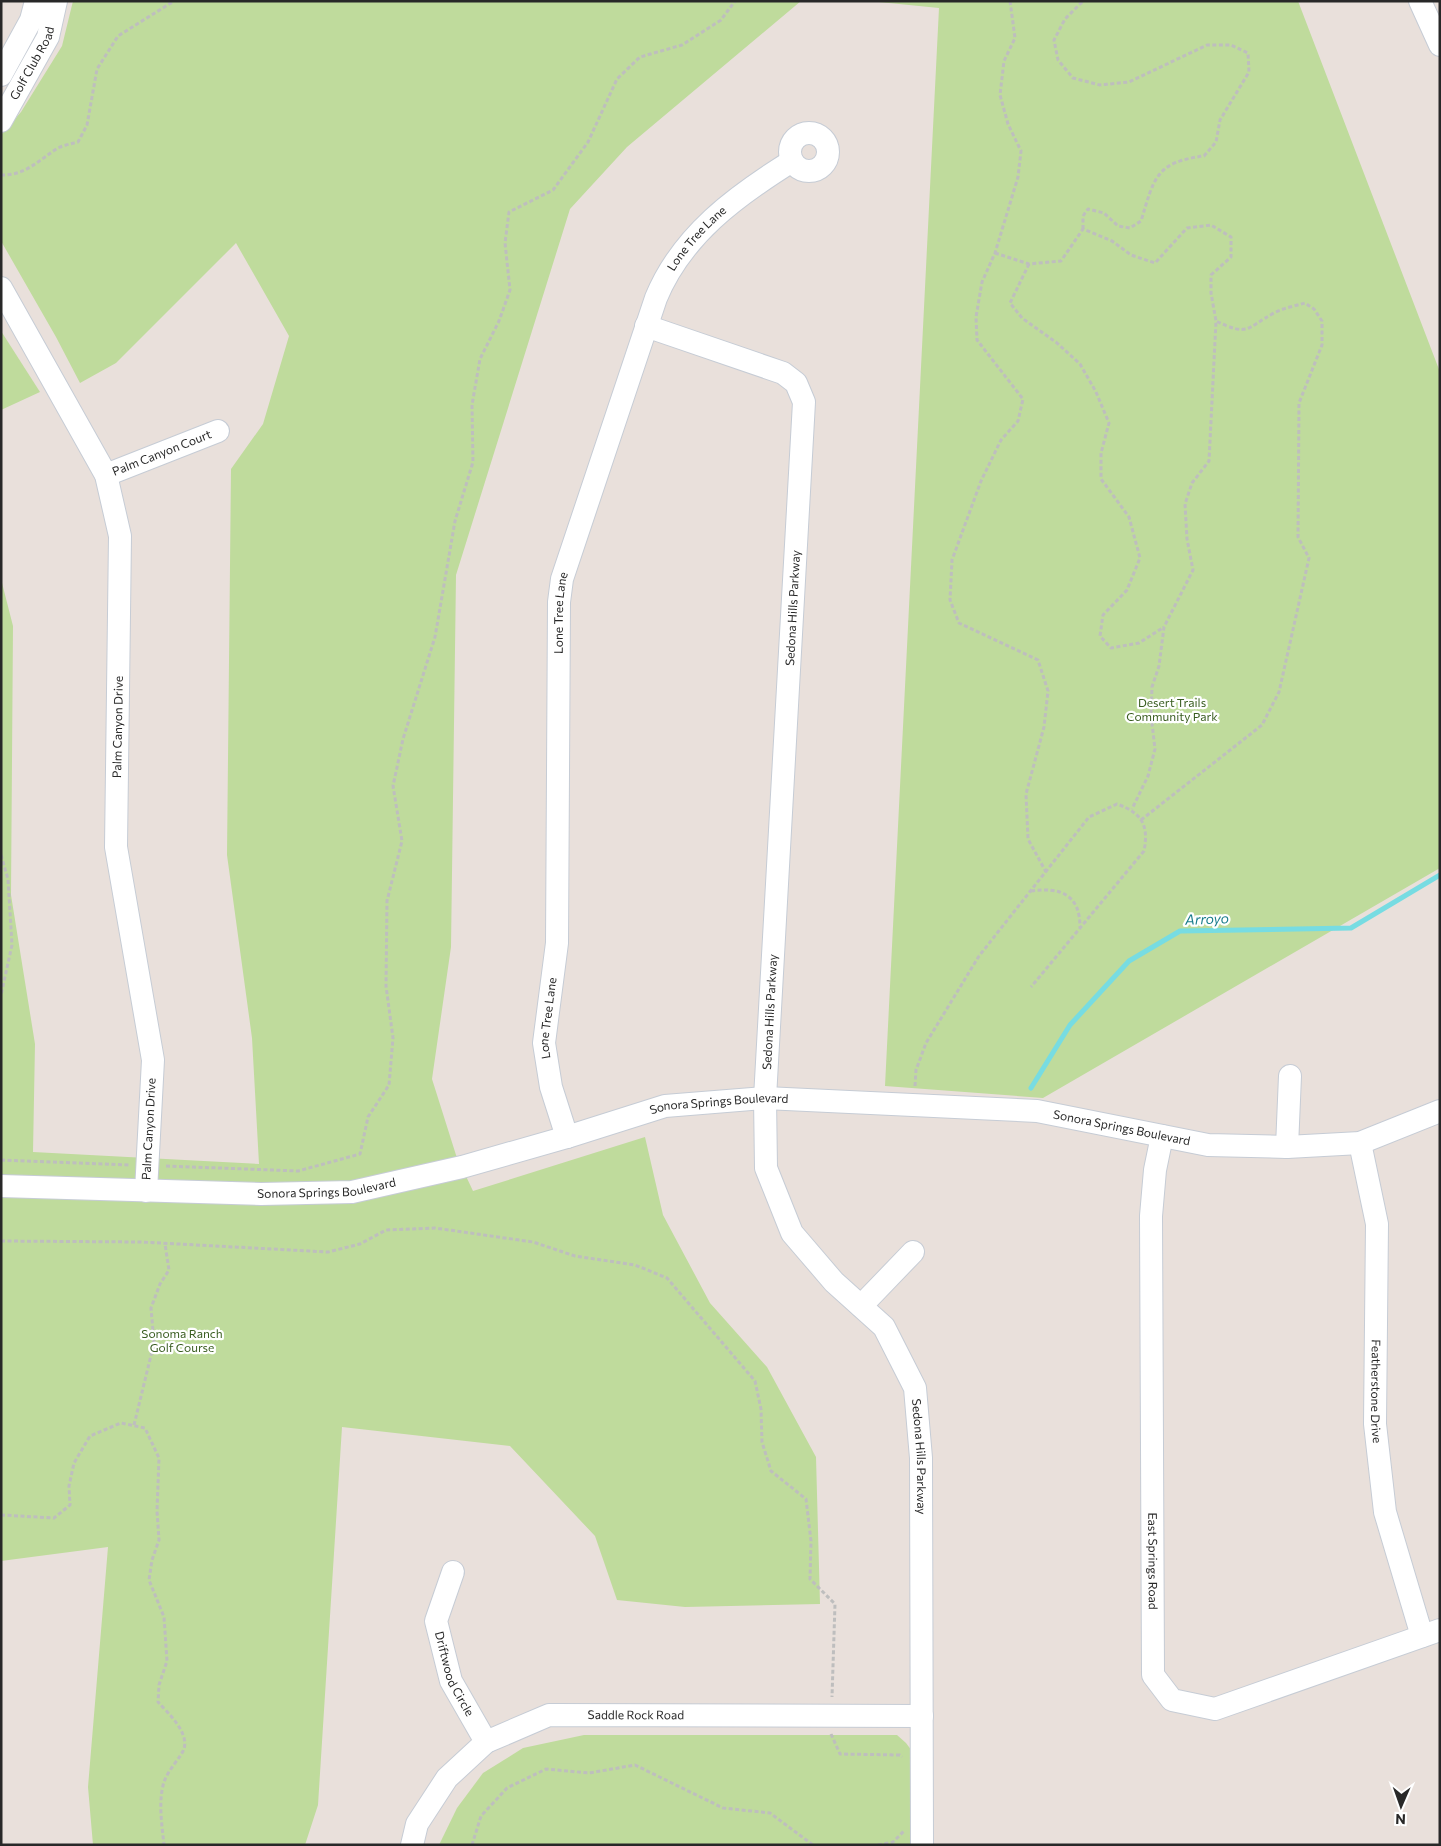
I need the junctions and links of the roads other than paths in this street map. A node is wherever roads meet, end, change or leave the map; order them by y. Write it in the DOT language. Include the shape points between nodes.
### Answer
graph roads {
  1 [pos="18,1"];
  2 [pos="56,1"];
  3 [pos="1420,1"];
  4 [pos="34,11"];
  5 [pos="1440,45"];
  6 [pos="1,75"];
  7 [pos="7,99"];
  8 [pos="1,121"];
  9 [pos="792,160"];
  10 [pos="1,288"];
  11 [pos="646,326"];
  12 [pos="218,431"];
  13 [pos="106,475"];
  14 [pos="1290,1076"];
  15 [pos="765,1098"];
  16 [pos="1440,1111"];
  17 [pos="1162,1136"];
  18 [pos="567,1138"];
  19 [pos="1360,1143"];
  20 [pos="1287,1147"];
  21 [pos="1,1186"];
  22 [pos="146,1191"];
  23 [pos="913,1252"];
  24 [pos="861,1306"];
  25 [pos="453,1572"];
  26 [pos="1431,1633"];
  27 [pos="922,1716"];
  28 [pos="486,1742"];
  29 [pos="412,1845"];
  30 [pos="922,1845"];
  1 -- 4 [label="street"];
  2 -- 7 [label="street, Golf Club Road" via="48,37"];
  3 -- 5 [label="street"];
  4 -- 6 [label="street, Golf Club Road"];
  7 -- 8 [label="street, Golf Club Road"];
  9 -- 11 [label="street, Lone Tree Lane" via="692,239 666,274"];
  10 -- 13 [label="street, Palm Canyon Drive"];
  11 -- 15 [label="street, Sedona Hills Parkway" via="783,373 796,383 804,402"];
  11 -- 18 [label="street, Lone Tree Lane" via="567,557 560,591 557,949 544,1044 550,1087"];
  12 -- 13 [label="street, Palm Canyon Court"];
  13 -- 22 [label="street, Palm Canyon Drive" via="120,536 116,846 153,1060"];
  14 -- 20 [label="street"];
  15 -- 17 [label="street, Sonora Springs Boulevard" via="1036,1111"];
  15 -- 18 [label="street, Sonora Springs Boulevard" via="665,1106"];
  15 -- 24 [label="street, Sedona Hills Parkway" via="766,1168 792,1233 834,1282"];
  16 -- 19 [label="street, Sonora Springs Boulevard"];
  17 -- 20 [label="street, Sonora Springs Boulevard" via="1208,1145"];
  17 -- 26 [label="street, East Springs Road" via="1151,1216 1153,1675 1172,1700 1215,1709"];
  18 -- 22 [label="street, Sonora Springs Boulevard" via="462,1167 352,1192"];
  19 -- 20 [label="street, Sonora Springs Boulevard"];
  19 -- 26 [label="street, Featherstone Drive" via="1377,1224 1374,1424 1385,1512"];
  21 -- 22 [label="street, Sonora Springs Boulevard"];
  23 -- 24 [label="street"];
  24 -- 27 [label="street, Sedona Hills Parkway" via="884,1327 915,1388 921,1458"];
  25 -- 28 [label="street, Driftwood Circle" via="436,1621 451,1681"];
  27 -- 28 [label="street, Saddle Rock Road" via="549,1716"];
  27 -- 30 [label="street, Sedona Hills Parkway"];
  28 -- 29 [label="street, Saddle Rock Road" via="447,1778 417,1824"];
}
